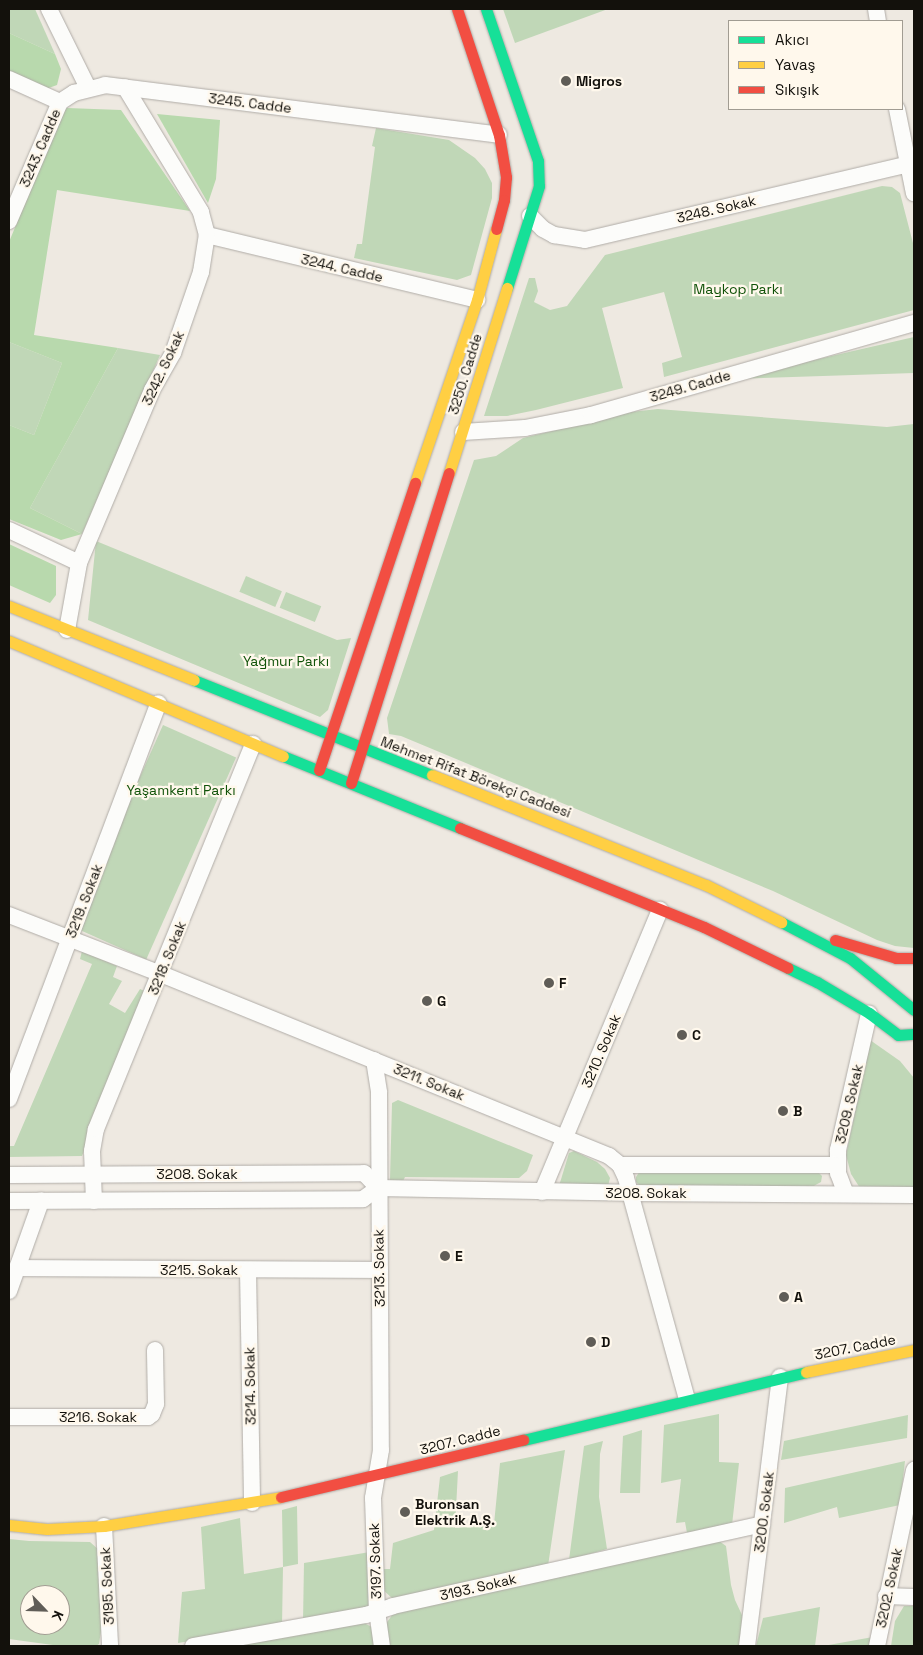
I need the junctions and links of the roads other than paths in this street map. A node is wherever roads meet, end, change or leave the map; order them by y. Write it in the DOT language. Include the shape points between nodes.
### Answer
graph roads {
  1 [pos="49,9"];
  2 [pos="457,9"];
  3 [pos="486,9"];
  4 [pos="9,79"];
  5 [pos="124,87"];
  6 [pos="88,88"];
  7 [pos="60,102"];
  8 [pos="897,110"];
  9 [pos="499,136"];
  10 [pos="908,164"];
  11 [pos="914,193"];
  12 [pos="516,211"];
  13 [pos="9,221"];
  14 [pos="207,235"];
  15 [pos="489,303"];
  16 [pos="914,323"];
  17 [pos="463,432"];
  18 [pos="9,530"];
  19 [pos="79,563"];
  20 [pos="9,606"];
  21 [pos="67,630"];
  22 [pos="9,640"];
  23 [pos="159,703"];
  24 [pos="330,736"];
  25 [pos="253,744"];
  26 [pos="363,749"];
  27 [pos="318,770"];
  28 [pos="351,783"];
  29 [pos="660,910"];
  30 [pos="9,915"];
  31 [pos="772,917"];
  32 [pos="70,938"];
  33 [pos="914,958"];
  34 [pos="161,974"];
  35 [pos="914,1010"];
  36 [pos="869,1014"];
  37 [pos="912,1039"];
  38 [pos="374,1060"];
  39 [pos="9,1099"];
  40 [pos="565,1136"];
  41 [pos="620,1165"];
  42 [pos="837,1165"];
  43 [pos="92,1174"];
  44 [pos="9,1175"];
  45 [pos="378,1188"];
  46 [pos="542,1192"];
  47 [pos="630,1193"];
  48 [pos="846,1194"];
  49 [pos="914,1195"];
  50 [pos="9,1201"];
  51 [pos="42,1201"];
  52 [pos="94,1201"];
  53 [pos="17,1268"];
  54 [pos="248,1270"];
  55 [pos="380,1270"];
  56 [pos="9,1291"];
  57 [pos="155,1350"];
  58 [pos="914,1350"];
  59 [pos="780,1378"];
  60 [pos="687,1399"];
  61 [pos="9,1417"];
  62 [pos="914,1470"];
  63 [pos="376,1476"];
  64 [pos="911,1490"];
  65 [pos="252,1503"];
  66 [pos="914,1516"];
  67 [pos="9,1524"];
  68 [pos="762,1524"];
  69 [pos="104,1526"];
  70 [pos="886,1596"];
  71 [pos="914,1598"];
  72 [pos="377,1611"];
  73 [pos="110,1646"];
  74 [pos="192,1646"];
  75 [pos="382,1646"];
  76 [pos="747,1646"];
  77 [pos="877,1646"];
  1 -- 6 [label="street"];
  2 -- 9 [label="street, 3250. Cadde"];
  3 -- 12 [label="street, 3250. Cadde" via="538,161 539,186"];
  4 -- 7 [label="street"];
  5 -- 6 [label="street, 3245. Cadde" via="105,85"];
  5 -- 9 [label="street, 3245. Cadde"];
  5 -- 14 [label="street, 3242. Sokak" via="201,212"];
  6 -- 7 [label="street, 3245. Cadde"];
  7 -- 13 [label="street, 3243. Cadde"];
  8 -- 10 [label="street"];
  9 -- 12 [label="street, 3250. Cadde"];
  10 -- 11 [label="street"];
  10 -- 12 [label="street, 3248. Sokak" via="585,240 554,235"];
  12 -- 15 [label="street, 3250. Cadde"];
  12 -- 15 [label="street, 3250. Cadde"];
  14 -- 15 [label="street, 3244. Cadde"];
  14 -- 19 [label="street, 3242. Sokak" via="201,272 173,353 152,390"];
  15 -- 17 [label="street, 3250. Cadde"];
  15 -- 24 [label="street, 3250. Cadde"];
  16 -- 17 [label="street, 3249. Cadde" via="591,414 525,428"];
  17 -- 26 [label="street, 3250. Cadde"];
  18 -- 19 [label="street"];
  19 -- 21 [label="street, 3242. Sokak"];
  20 -- 21 [label="street, Mehmet Rifat Börekçi Caddesi"];
  21 -- 24 [label="street, Mehmet Rifat Börekçi Caddesi"];
  22 -- 23 [label="street"];
  23 -- 25 [label="street"];
  23 -- 32 [label="street, 3219. Sokak"];
  24 -- 26 [label="street, Mehmet Rifat Börekçi Caddesi"];
  24 -- 27 [label="street, 3250. Cadde"];
  25 -- 27 [label="street"];
  25 -- 34 [label="street, 3218. Sokak"];
  26 -- 28 [label="street, 3250. Cadde"];
  26 -- 31 [label="street, Mehmet Rifat Börekçi Caddesi" via="647,860"];
  27 -- 28 [label="street"];
  28 -- 29 [label="street"];
  29 -- 36 [label="street" via="773,959"];
  29 -- 40 [label="street, 3210. Sokak"];
  30 -- 32 [label="street, 3211. Sokak"];
  31 -- 33 [label="street" via="852,946 896,958"];
  31 -- 35 [label="street, Mehmet Rifat Börekçi Caddesi" via="850,958"];
  32 -- 34 [label="street, 3211. Sokak"];
  32 -- 39 [label="street, 3219. Sokak"];
  34 -- 38 [label="street, 3211. Sokak"];
  34 -- 43 [label="street, 3218. Sokak" via="96,1129"];
  36 -- 37 [label="street" via="898,1035"];
  36 -- 42 [label="street, 3209. Sokak"];
  38 -- 40 [label="street, 3211. Sokak"];
  38 -- 45 [label="street, 3213. Sokak" via="379,1092"];
  40 -- 41 [label="street, 3211. Sokak" via="604,1153"];
  40 -- 46 [label="street, 3210. Sokak"];
  41 -- 42 [label="street, 3208. Sokak"];
  41 -- 47 [label="street"];
  42 -- 48 [label="street, 3209. Sokak"];
  43 -- 44 [label="street, 3208. Sokak"];
  43 -- 45 [label="street, 3208. Sokak" via="364,1173"];
  43 -- 52 [label="street, 3218. Sokak"];
  45 -- 46 [label="street, 3208. Sokak"];
  45 -- 52 [label="street, 3208. Sokak" via="363,1199"];
  45 -- 55 [label="street, 3213. Sokak"];
  46 -- 47 [label="street, 3208. Sokak"];
  47 -- 48 [label="street, 3208. Sokak"];
  47 -- 60 [label="street"];
  48 -- 49 [label="street, 3208. Sokak"];
  50 -- 51 [label="street, 3208. Sokak"];
  51 -- 52 [label="street, 3208. Sokak"];
  51 -- 53 [label="street"];
  53 -- 54 [label="street, 3215. Sokak"];
  53 -- 56 [label="street"];
  54 -- 55 [label="street, 3215. Sokak"];
  54 -- 65 [label="street, 3214. Sokak"];
  55 -- 63 [label="street, 3213. Sokak" via="381,1450"];
  57 -- 61 [label="street, 3216. Sokak" via="156,1404 148,1417"];
  58 -- 59 [label="street, 3207. Cadde"];
  59 -- 60 [label="street, 3207. Cadde"];
  59 -- 68 [label="street, 3200. Sokak"];
  60 -- 63 [label="street, 3207. Cadde"];
  62 -- 64 [label="street, 3202. Sokak"];
  63 -- 65 [label="street, 3207. Cadde"];
  63 -- 72 [label="street, 3197. Sokak" via="373,1498"];
  64 -- 66 [label="street"];
  64 -- 70 [label="street, 3202. Sokak"];
  65 -- 69 [label="street, 3207. Cadde"];
  67 -- 69 [label="street, 3207. Cadde" via="47,1529"];
  68 -- 72 [label="street, 3193. Sokak"];
  68 -- 76 [label="street, 3200. Sokak"];
  69 -- 73 [label="street, 3195. Sokak"];
  70 -- 71 [label="street"];
  70 -- 77 [label="street, 3202. Sokak"];
  72 -- 74 [label="street, 3193. Sokak"];
  72 -- 75 [label="street, 3197. Sokak"];
}
